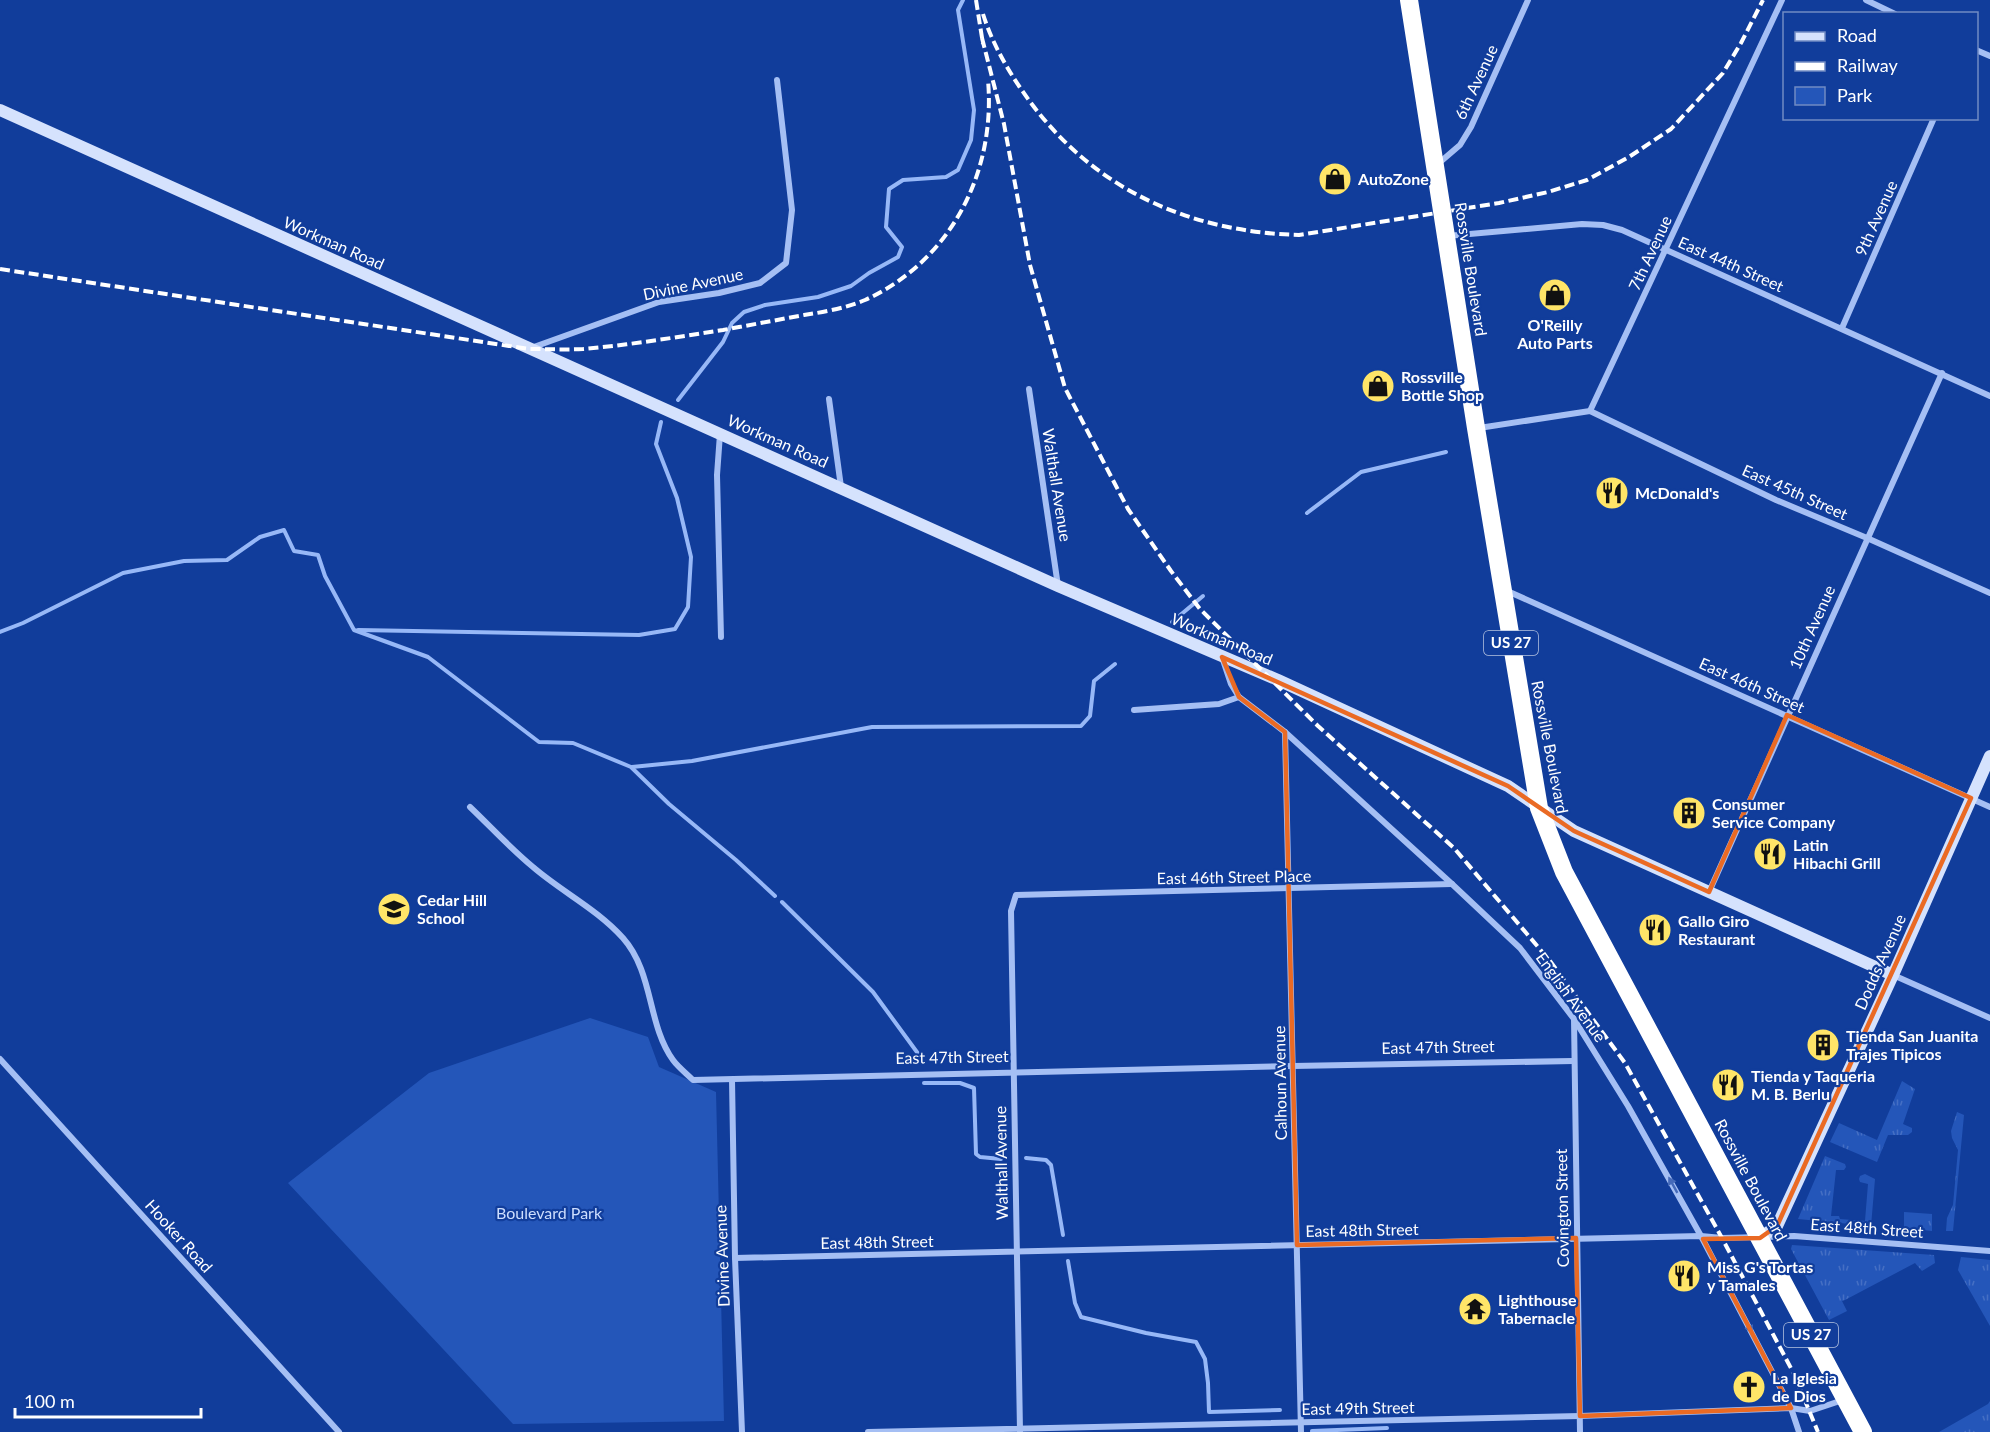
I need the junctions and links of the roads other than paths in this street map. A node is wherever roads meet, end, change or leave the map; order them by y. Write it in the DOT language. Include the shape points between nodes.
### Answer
graph roads {
  1 [pos="1409,0"];
  2 [pos="1528,0"];
  3 [pos="1782,0"];
  4 [pos="1866,0"];
  5 [pos="1892,12"];
  6 [pos="777,80"];
  7 [pos="0,110"];
  8 [pos="1933,120"];
  9 [pos="1435,166"];
  10 [pos="1446,236"];
  11 [pos="1667,250"];
  12 [pos="1842,328"];
  13 [pos="529,349"];
  14 [pos="1942,373"];
  15 [pos="1029,389"];
  16 [pos="1990,396"];
  17 [pos="829,399"];
  18 [pos="1590,411"];
  19 [pos="1476,428"];
  20 [pos="720,434"];
  21 [pos="841,487"];
  22 [pos="1867,538"];
  23 [pos="1058,586"];
  24 [pos="1502,588"];
  25 [pos="1990,593"];
  26 [pos="721,638"];
  27 [pos="1222,657"];
  28 [pos="1239,697"];
  29 [pos="1134,710"];
  30 [pos="1787,715"];
  31 [pos="1285,732"];
  32 [pos="1990,756"];
  33 [pos="1971,798"];
  34 [pos="470,807"];
  35 [pos="1990,807"];
  36 [pos="1539,808"];
  37 [pos="1452,884"];
  38 [pos="1288,889"];
  39 [pos="1709,892"];
  40 [pos="1016,895"];
  41 [pos="1893,975"];
  42 [pos="1990,1018"];
  43 [pos="1574,1019"];
  44 [pos="0,1059"];
  45 [pos="1573,1061"];
  46 [pos="1293,1066"];
  47 [pos="1013,1072"];
  48 [pos="732,1080"];
  49 [pos="1701,1236"];
  50 [pos="1576,1238"];
  51 [pos="1760,1238"];
  52 [pos="1297,1245"];
  53 [pos="1990,1251"];
  54 [pos="1017,1252"];
  55 [pos="735,1258"];
  56 [pos="1845,1399"];
  57 [pos="1791,1408"];
  58 [pos="1580,1416"];
  59 [pos="1300,1423"];
  60 [pos="1020,1430"];
  61 [pos="339,1432"];
  62 [pos="742,1432"];
  63 [pos="868,1432"];
  64 [pos="1301,1432"];
  65 [pos="1580,1432"];
  66 [pos="1799,1432"];
  67 [pos="1863,1432"];
  1 -- 9 [label="highway, Rossville Boulevard / US 27"];
  2 -- 9 [label="street, 6th Avenue" via="1471,127 1460,145"];
  3 -- 11 [label="street, 7th Avenue"];
  4 -- 5 [label="street"];
  6 -- 13 [label="street, Divine Avenue" via="792,210 786,263 760,283 659,302"];
  7 -- 13 [label="street, Workman Road"];
  8 -- 12 [label="street, 9th Avenue"];
  9 -- 10 [label="highway, Rossville Boulevard / US 27"];
  10 -- 11 [label="street, East 44th Street" via="1555,225 1603,225"];
  10 -- 19 [label="highway, Rossville Boulevard / US 27"];
  11 -- 12 [label="street, East 44th Street"];
  11 -- 18 [label="street, 7th Avenue"];
  12 -- 14 [label="street, East 44th Street"];
  13 -- 20 [label="street, Workman Road"];
  14 -- 16 [label="street, East 44th Street"];
  14 -- 22 [label="street, 10th Avenue"];
  15 -- 23 [label="street, Walthall Avenue"];
  17 -- 21 [label="street"];
  18 -- 19 [label="street"];
  18 -- 22 [label="street, East 45th Street" via="1776,500"];
  19 -- 24 [label="highway, Rossville Boulevard / US 27"];
  20 -- 21 [label="street, Workman Road"];
  20 -- 26 [label="street" via="717,475"];
  21 -- 23 [label="street, Workman Road"];
  22 -- 25 [label="street, East 45th Street"];
  22 -- 30 [label="street, 10th Avenue"];
  23 -- 27 [label="street, Workman Road"];
  24 -- 30 [label="street, East 46th Street"];
  24 -- 36 [label="highway, Rossville Boulevard / US 27"];
  27 -- 28 [label="street, English Avenue"];
  27 -- 36 [label="street, Workman Road" via="1508,786"];
  28 -- 29 [label="street" via="1219,705"];
  28 -- 31 [label="street, English Avenue"];
  30 -- 33 [label="street, East 46th Street"];
  30 -- 39 [label="street, 10th Avenue"];
  31 -- 37 [label="street, English Avenue"];
  31 -- 38 [label="street, Calhoun Avenue"];
  32 -- 33 [label="street, Dodds Avenue"];
  33 -- 35 [label="street, East 46th Street"];
  33 -- 41 [label="street, Dodds Avenue"];
  34 -- 48 [label="street, East 47th Street" via="533,868 595,912 623,939 637,958 673,1061 693,1080"];
  36 -- 39 [label="street" via="1574,831"];
  36 -- 51 [label="highway, Rossville Boulevard / US 27" via="1564,872"];
  37 -- 38 [label="street, East 46th Street Place"];
  37 -- 43 [label="street, English Avenue" via="1520,948"];
  38 -- 40 [label="street, East 46th Street Place"];
  38 -- 46 [label="street, Calhoun Avenue"];
  39 -- 41 [label="street"];
  40 -- 47 [label="street, Walthall Avenue" via="1011,911"];
  41 -- 42 [label="street"];
  41 -- 51 [label="street, Dodds Avenue" via="1777,1226"];
  43 -- 45 [label="street, Covington Street"];
  49 -- 43 [label="street, English Avenue, one-way"];
  44 -- 61 [label="street, Hooker Road"];
  45 -- 46 [label="street, East 47th Street"];
  45 -- 50 [label="street, Covington Street"];
  46 -- 47 [label="street, East 47th Street"];
  46 -- 52 [label="street, Calhoun Avenue"];
  47 -- 48 [label="street, East 47th Street"];
  47 -- 54 [label="street, Walthall Avenue"];
  48 -- 55 [label="street, Divine Avenue"];
  49 -- 50 [label="street, East 48th Street"];
  49 -- 51 [label="street, East 48th Street"];
  49 -- 57 [label="street, English Avenue, one-way"];
  50 -- 52 [label="street, East 48th Street"];
  50 -- 58 [label="street, Covington Street"];
  51 -- 53 [label="street, East 48th Street" via="1794,1236"];
  51 -- 56 [label="highway, Rossville Boulevard / US 27"];
  52 -- 54 [label="street, East 48th Street"];
  52 -- 59 [label="street, Calhoun Avenue"];
  54 -- 55 [label="street, East 48th Street"];
  54 -- 60 [label="street, Walthall Avenue"];
  55 -- 62 [label="street, Divine Avenue"];
  56 -- 57 [label="street, East 49th Street" via="1810,1411"];
  56 -- 67 [label="highway, Rossville Boulevard / US 27"];
  57 -- 58 [label="street, East 49th Street"];
  57 -- 66 [label="street, English Avenue"];
  58 -- 59 [label="street, East 49th Street"];
  58 -- 65 [label="street, Covington Street"];
  59 -- 60 [label="street, East 49th Street"];
  59 -- 64 [label="street, Calhoun Avenue"];
  60 -- 63 [label="street, East 49th Street"];
}
